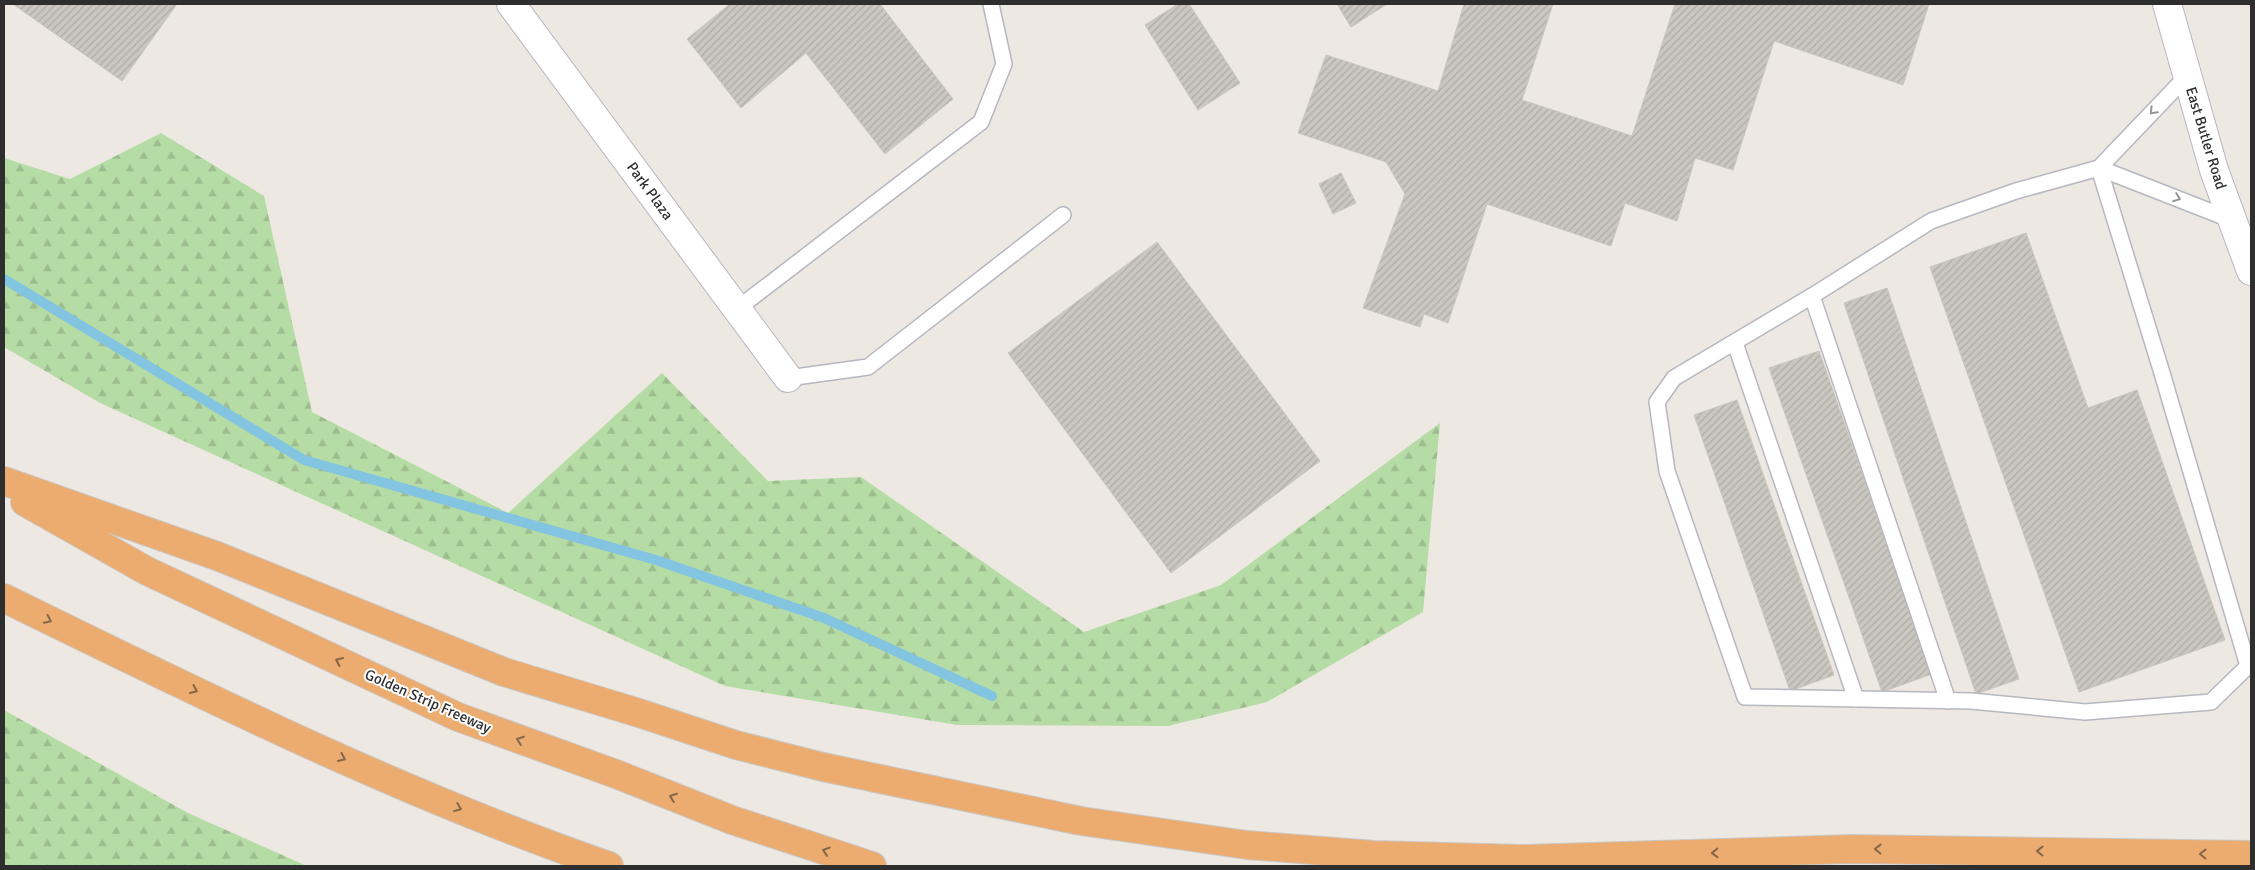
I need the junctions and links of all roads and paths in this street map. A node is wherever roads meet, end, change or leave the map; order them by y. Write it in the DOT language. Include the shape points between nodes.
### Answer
graph roads {
  1 [pos="512,4"];
  2 [pos="991,4"];
  3 [pos="2167,4"];
  4 [pos="2187,76"];
  5 [pos="2099,168"];
  6 [pos="1063,215"];
  7 [pos="2232,220"];
  8 [pos="2251,271"];
  9 [pos="1812,296"];
  10 [pos="737,309"];
  11 [pos="1735,343"];
  12 [pos="788,378"];
  13 [pos="4,481"];
  14 [pos="4,490"];
  15 [pos="4,598"];
  16 [pos="1856,699"];
  17 [pos="1948,701"];
  18 [pos="2251,855"];
  19 [pos="600,864"];
  20 [pos="872,866"];
  1 -- 10 [label="street, Park Plaza"];
  2 -- 10 [label="lane" via="1004,64 981,122"];
  3 -- 4 [label="street, East Butler Road"];
  4 -- 5 [label="lane, one-way"];
  4 -- 7 [label="street, East Butler Road"];
  5 -- 7 [label="lane, one-way"];
  5 -- 9 [label="lane" via="2016,191 1931,221"];
  5 -- 17 [label="lane" via="2248,666 2211,702 2085,712"];
  6 -- 12 [label="lane" via="868,367"];
  7 -- 8 [label="street, East Butler Road"];
  9 -- 11 [label="lane"];
  9 -- 17 [label="lane"];
  10 -- 12 [label="street, Park Plaza"];
  11 -- 16 [label="lane"];
  11 -- 16 [label="lane" via="1674,378 1657,402 1667,471 1745,697"];
  18 -- 13 [label="highway, one-way" via="1852,848 1522,859 1383,855 1247,845 1081,821 823,767 736,745 504,672 218,556"];
  20 -- 14 [label="highway, Golden Strip Freeway, one-way" via="732,820 458,717 146,571"];
  15 -- 19 [label="highway, one-way" via="174,681 413,790"];
  16 -- 17 [label="lane"];
}
